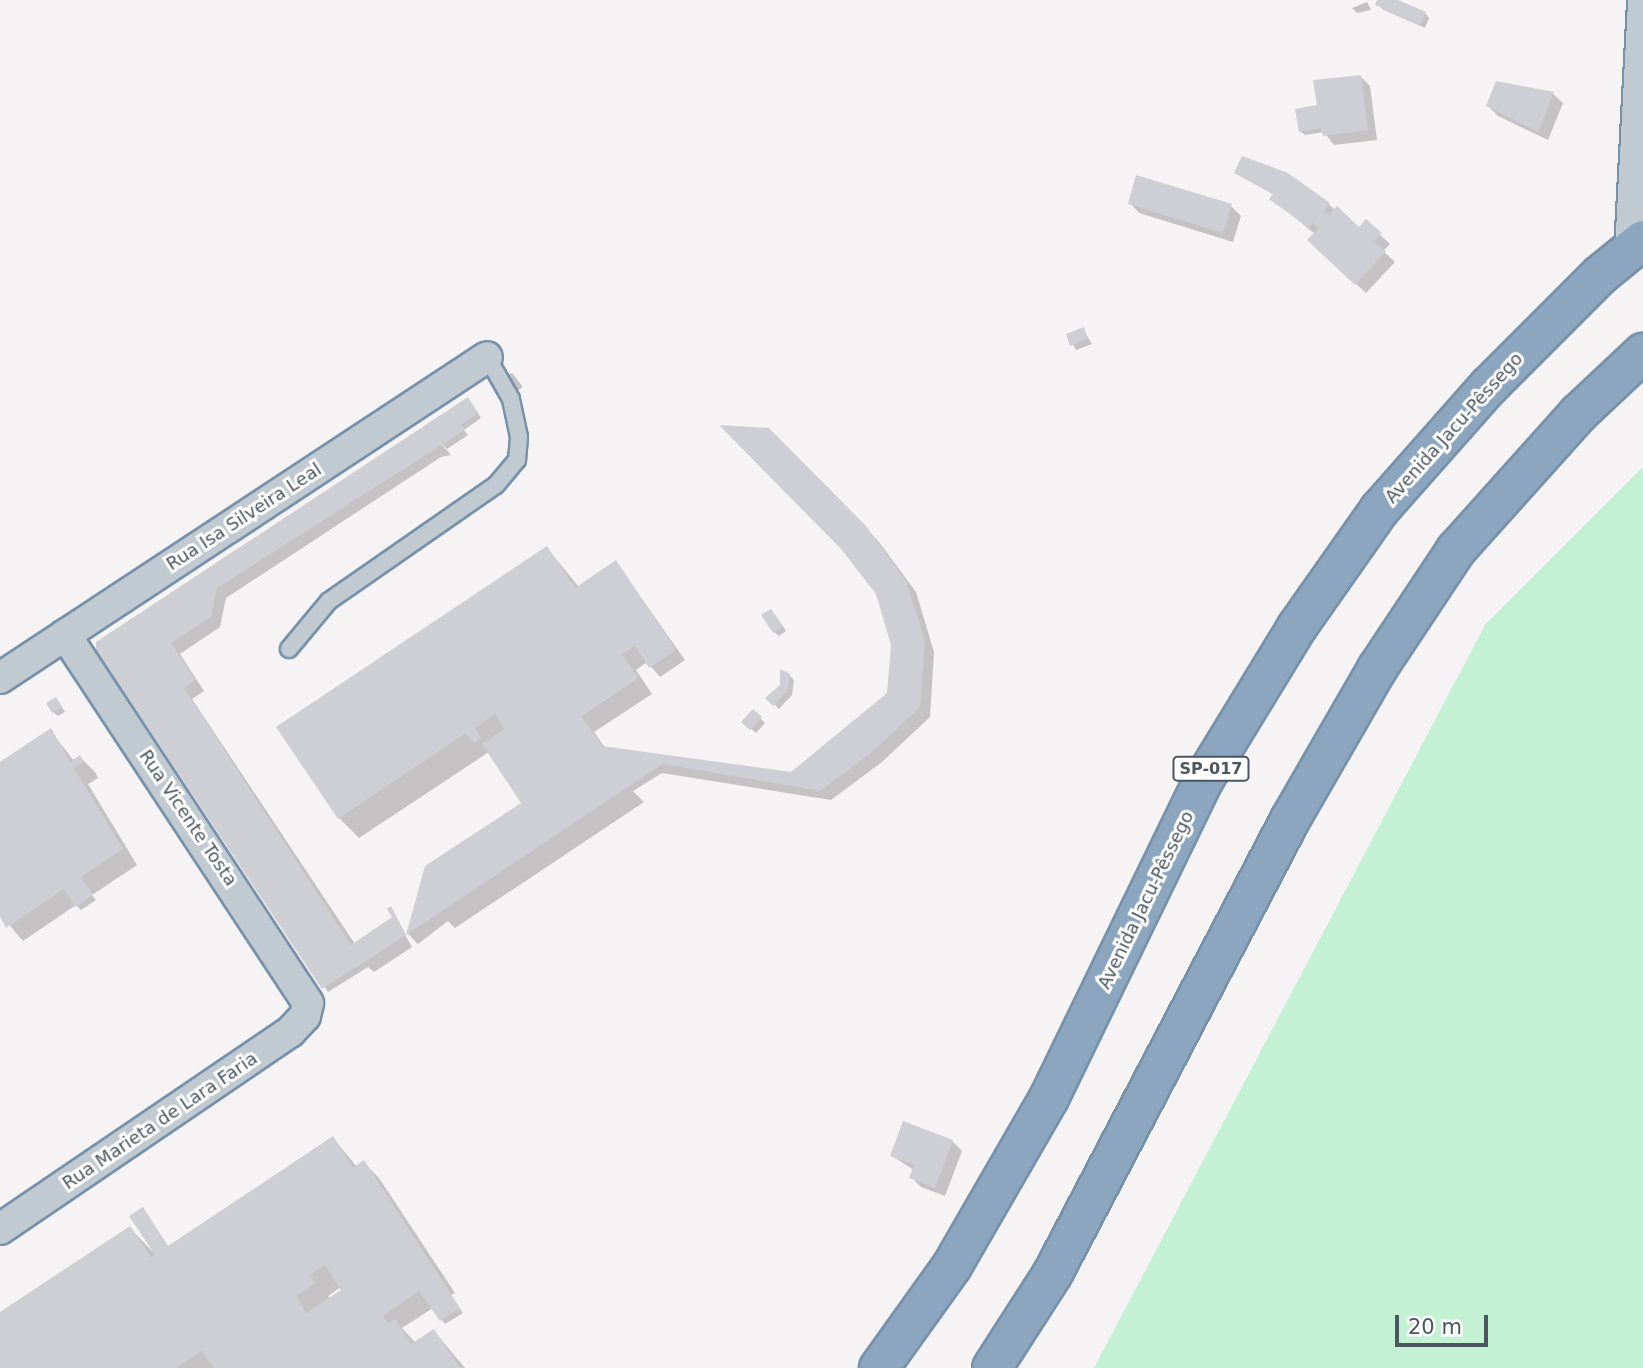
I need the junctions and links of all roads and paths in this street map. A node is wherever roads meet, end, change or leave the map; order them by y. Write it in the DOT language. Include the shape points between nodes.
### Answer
graph roads {
  1 [pos="1643,1"];
  2 [pos="1642,48"];
  3 [pos="1636,246"];
  4 [pos="1643,353"];
  5 [pos="487,356"];
  6 [pos="65,635"];
  7 [pos="289,649"];
  8 [pos="0,678"];
  9 [pos="308,1003"];
  10 [pos="0,1229"];
  11 [pos="878,1368"];
  12 [pos="992,1368"];
  1 -- 2 [label="street"];
  2 -- 3 [label="street"];
  3 -- 11 [label="highway, Avenida Jacu-Pêssego / SP-017" via="1488,387 1424,458 1380,509 1297,627 1203,781 1043,1109 952,1266"];
  4 -- 12 [label="highway" via="1579,413 1456,550 1377,670 1291,818 1054,1273"];
  5 -- 6 [label="street, Rua Isa Silveira Leal"];
  5 -- 7 [label="lane" via="510,399 519,437 517,460 496,485 328,601"];
  6 -- 8 [label="street, Rua Isa Silveira Leal"];
  6 -- 9 [label="street, Rua Vicente Tosta"];
  9 -- 10 [label="street, Rua Marieta de Lara Faria" via="305,1016 290,1032"];
}
